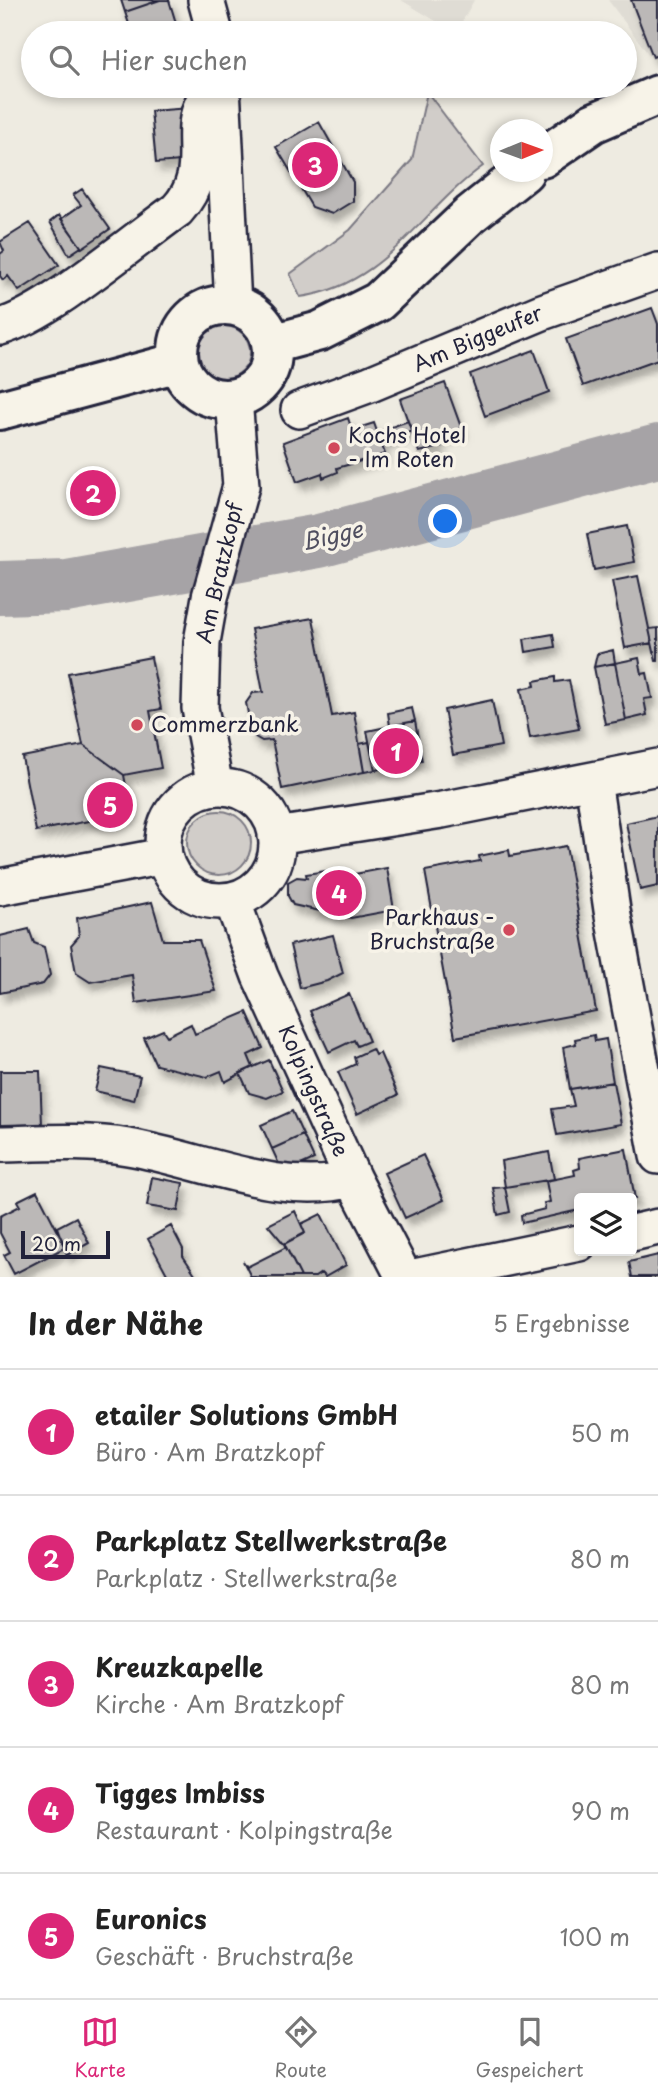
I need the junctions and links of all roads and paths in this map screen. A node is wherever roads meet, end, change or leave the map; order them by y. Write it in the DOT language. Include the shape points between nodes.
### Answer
graph roads {
  1 [pos="206,0"];
  2 [pos="212,21"];
  3 [pos="658,95"];
  4 [pos="207,98"];
  5 [pos="222,98"];
  6 [pos="553,150"];
  7 [pos="511,182"];
  8 [pos="658,271"];
  9 [pos="233,306"];
  10 [pos="0,327"];
  11 [pos="272,344"];
  12 [pos="179,362"];
  13 [pos="234,399"];
  14 [pos="0,410"];
  15 [pos="299,410"];
  16 [pos="658,767"];
  17 [pos="593,780"];
  18 [pos="215,787"];
  19 [pos="276,836"];
  20 [pos="164,856"];
  21 [pos="0,887"];
  22 [pos="232,900"];
  23 [pos="0,1144"];
  24 [pos="658,1156"];
  25 [pos="353,1179"];
  26 [pos="658,1227"];
  27 [pos="637,1232"];
  28 [pos="574,1244"];
  29 [pos="404,1277"];
  30 [pos="415,1277"];
  1 -- 2 [label="street"];
  3 -- 6 [label="main road" via="593,123"];
  4 -- 10 [label="street" via="199,110 197,178 188,197 55,298"];
  5 -- 9 [label="street"];
  7 -- 11 [label="main road" via="378,302 320,331"];
  8 -- 15 [label="street, Am Biggeufer" via="542,312"];
  9 -- 11 [label="main road" via="254,315"];
  9 -- 12 [label="main road" via="211,308 191,320 182,332"];
  11 -- 13 [label="main road" via="273,359 264,379 248,394"];
  12 -- 13 [label="main road" via="193,387 219,400"];
  12 -- 14 [label="main road"];
  13 -- 18 [label="street, Am Bratzkopf" via="241,486 202,642 200,708"];
  16 -- 17 [label="street"];
  17 -- 19 [label="street"];
  17 -- 24 [label="street"];
  18 -- 19 [label="street" via="248,794 262,805"];
  18 -- 20 [label="street" via="180,802 163,836"];
  19 -- 22 [label="street" via="271,870 248,894"];
  20 -- 21 [label="street"];
  20 -- 22 [label="street" via="176,880 196,897"];
  22 -- 25 [label="street, Kolpingstraße" via="260,976"];
  23 -- 25 [label="street" via="127,1146 280,1181 324,1186"];
  25 -- 29 [label="street, Kolpingstraße"];
  26 -- 27 [label="street"];
  28 -- 30 [label="street"];
}
